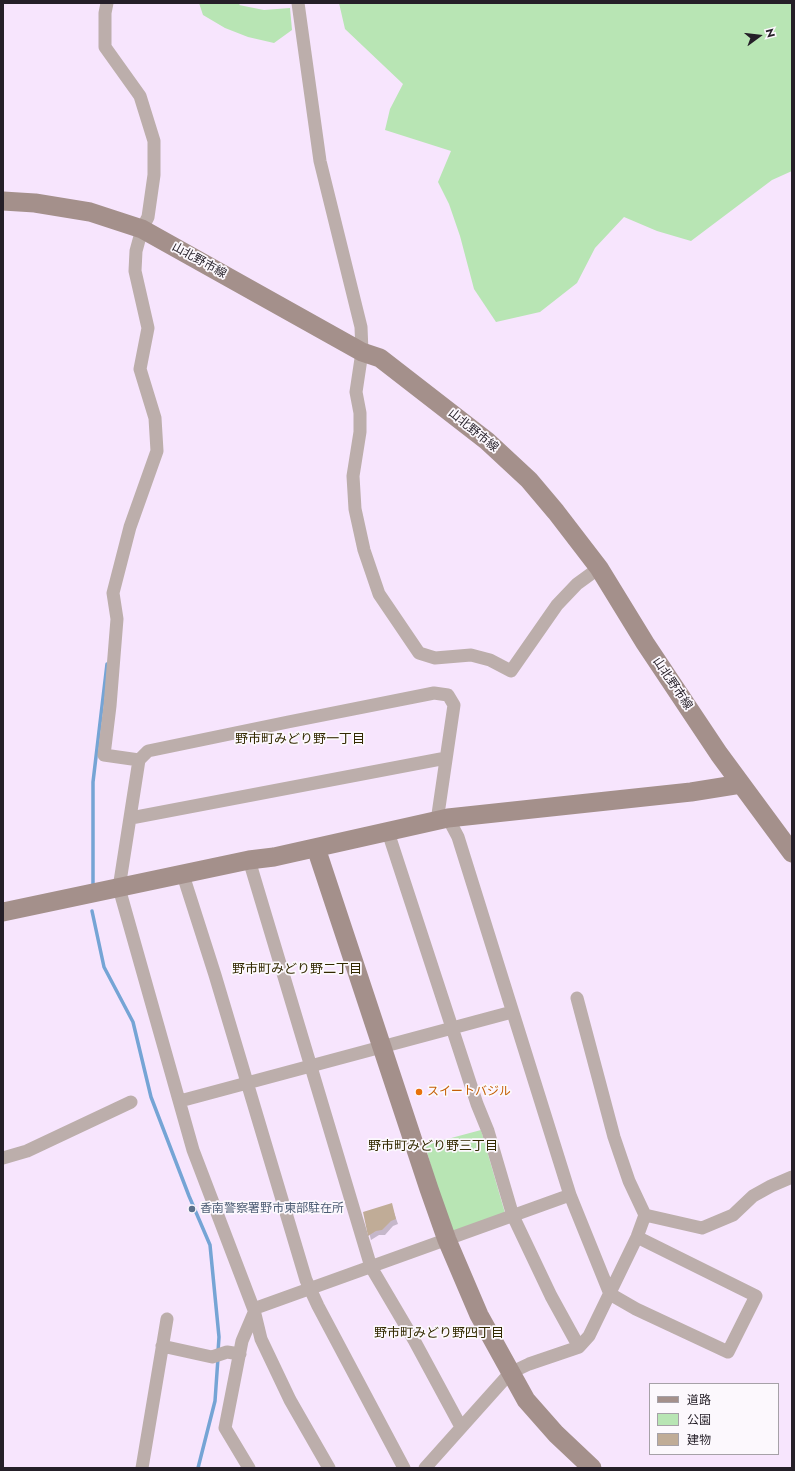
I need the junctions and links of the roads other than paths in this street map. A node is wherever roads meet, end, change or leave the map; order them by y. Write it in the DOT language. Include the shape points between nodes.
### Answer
graph roads {
  1 [pos="107,3"];
  2 [pos="298,3"];
  3 [pos="3,201"];
  4 [pos="142,229"];
  5 [pos="362,352"];
  6 [pos="599,568"];
  7 [pos="446,758"];
  8 [pos="139,760"];
  9 [pos="740,784"];
  10 [pos="131,818"];
  11 [pos="443,819"];
  12 [pos="388,832"];
  13 [pos="316,848"];
  14 [pos="792,853"];
  15 [pos="249,860"];
  16 [pos="183,874"];
  17 [pos="119,888"];
  18 [pos="3,912"];
  19 [pos="577,998"];
  20 [pos="512,1012"];
  21 [pos="452,1027"];
  22 [pos="381,1047"];
  23 [pos="310,1066"];
  24 [pos="246,1083"];
  25 [pos="180,1101"];
  26 [pos="131,1102"];
  27 [pos="3,1158"];
  28 [pos="792,1177"];
  29 [pos="570,1195"];
  30 [pos="645,1215"];
  31 [pos="513,1216"];
  32 [pos="637,1237"];
  33 [pos="447,1240"];
  34 [pos="371,1267"];
  35 [pos="311,1289"];
  36 [pos="610,1294"];
  37 [pos="254,1310"];
  38 [pos="167,1320"];
  39 [pos="162,1346"];
  40 [pos="579,1347"];
  41 [pos="234,1353"];
  42 [pos="510,1373"];
  43 [pos="461,1427"];
  44 [pos="142,1468"];
  45 [pos="249,1468"];
  46 [pos="329,1468"];
  47 [pos="404,1468"];
  48 [pos="425,1468"];
  49 [pos="592,1468"];
  1 -- 4 [label="street" via="104,13 105,47 140,96 154,141 154,175 148,217"];
  2 -- 5 [label="street" via="320,161 361,327"];
  3 -- 4 [label="street, 山北野市線" via="35,202 90,212"];
  4 -- 5 [label="street, 山北野市線"];
  4 -- 8 [label="street" via="136,251 135,271 148,328 140,370 155,418 156,451 130,527 113,593 117,619 104,755"];
  5 -- 6 [label="street, 山北野市線" via="380,358 487,441 529,480"];
  5 -- 6 [label="street" via="356,392 360,432 353,476 355,509 364,550 379,594 420,653 435,658 471,655 490,660 511,671 557,605 577,584"];
  6 -- 9 [label="street, 山北野市線" via="645,643"];
  7 -- 8 [label="street" via="454,705 448,695 434,693 148,751"];
  7 -- 10 [label="street"];
  7 -- 11 [label="street"];
  8 -- 10 [label="street"];
  9 -- 11 [label="street" via="691,792"];
  9 -- 14 [label="street, 山北野市線"];
  10 -- 17 [label="street"];
  11 -- 12 [label="street"];
  11 -- 20 [label="street" via="458,837"];
  12 -- 13 [label="street"];
  12 -- 21 [label="street"];
  13 -- 15 [label="street"];
  13 -- 22 [label="street"];
  15 -- 16 [label="street"];
  15 -- 23 [label="street"];
  16 -- 17 [label="street"];
  16 -- 24 [label="street"];
  17 -- 18 [label="street"];
  17 -- 25 [label="street"];
  19 -- 30 [label="street" via="614,1137 629,1181"];
  20 -- 21 [label="street"];
  20 -- 29 [label="street"];
  21 -- 22 [label="street"];
  21 -- 31 [label="street" via="488,1131"];
  22 -- 23 [label="street"];
  22 -- 33 [label="street"];
  23 -- 24 [label="street"];
  23 -- 34 [label="street"];
  24 -- 25 [label="street"];
  24 -- 35 [label="street" via="306,1280"];
  25 -- 37 [label="street" via="193,1150"];
  26 -- 27 [label="street" via="26,1151"];
  28 -- 30 [label="street" via="753,1196 733,1215 702,1228"];
  29 -- 31 [label="street"];
  29 -- 36 [label="street"];
  30 -- 32 [label="street"];
  31 -- 33 [label="street"];
  31 -- 40 [label="street" via="551,1296"];
  32 -- 36 [label="street"];
  32 -- 36 [label="street" via="756,1296 728,1352"];
  33 -- 34 [label="street"];
  33 -- 42 [label="street" via="479,1315"];
  34 -- 35 [label="street"];
  34 -- 43 [label="street"];
  35 -- 37 [label="street"];
  35 -- 47 [label="street"];
  36 -- 40 [label="street" via="589,1336"];
  37 -- 41 [label="street" via="242,1341"];
  37 -- 46 [label="street" via="261,1339 290,1400"];
  38 -- 39 [label="street"];
  39 -- 41 [label="street" via="212,1357"];
  39 -- 44 [label="street"];
  40 -- 42 [label="street" via="528,1364"];
  41 -- 45 [label="street" via="225,1428"];
  42 -- 43 [label="street"];
  42 -- 49 [label="street" via="526,1400 556,1434"];
  43 -- 48 [label="street"];
}
